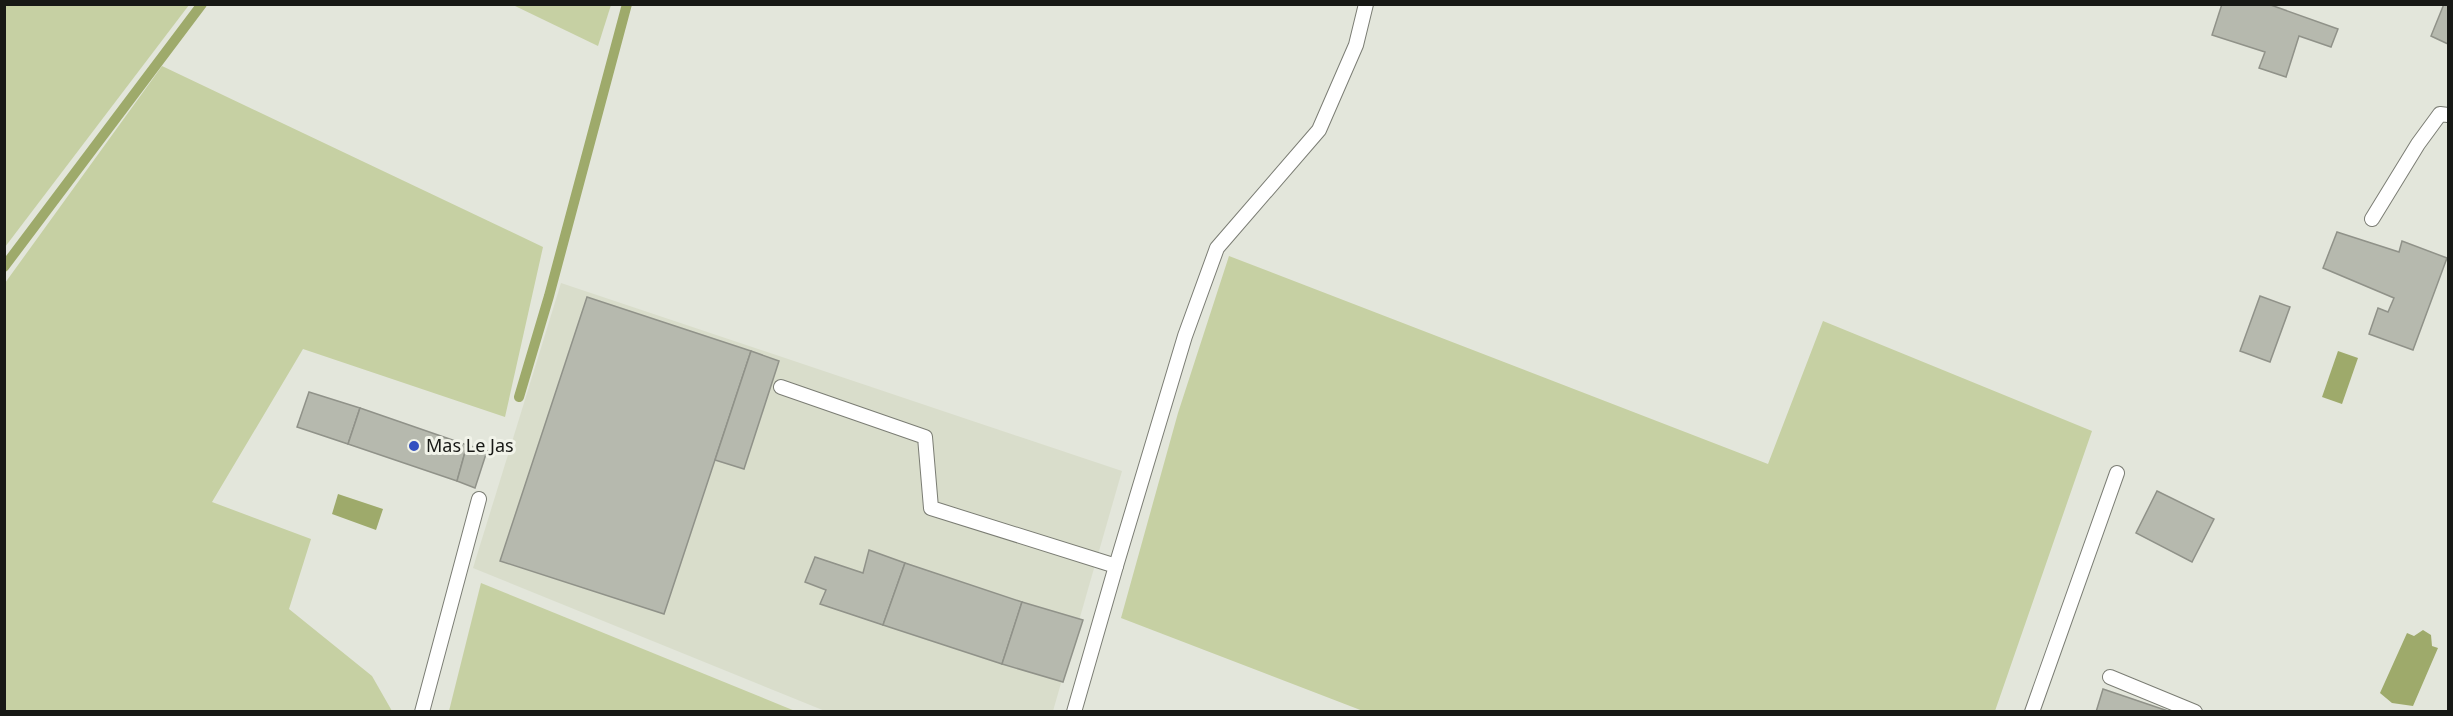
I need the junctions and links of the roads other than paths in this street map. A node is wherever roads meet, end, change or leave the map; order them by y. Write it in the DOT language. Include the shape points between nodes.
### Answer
graph roads {
  1 [pos="1366,4"];
  2 [pos="2448,115"];
  3 [pos="2372,219"];
  4 [pos="782,387"];
  5 [pos="2117,473"];
  6 [pos="479,499"];
  7 [pos="1116,566"];
  8 [pos="2110,676"];
  9 [pos="422,711"];
  10 [pos="1074,711"];
  11 [pos="2032,711"];
  12 [pos="2196,711"];
  1 -- 7 [label="lane" via="1356,45 1319,130 1217,248 1185,336"];
  2 -- 3 [label="lane" via="2440,114 2423,136"];
  4 -- 7 [label="lane" via="925,436 932,508"];
  5 -- 11 [label="lane"];
  6 -- 9 [label="lane"];
  7 -- 10 [label="lane"];
  8 -- 12 [label="lane"];
}
